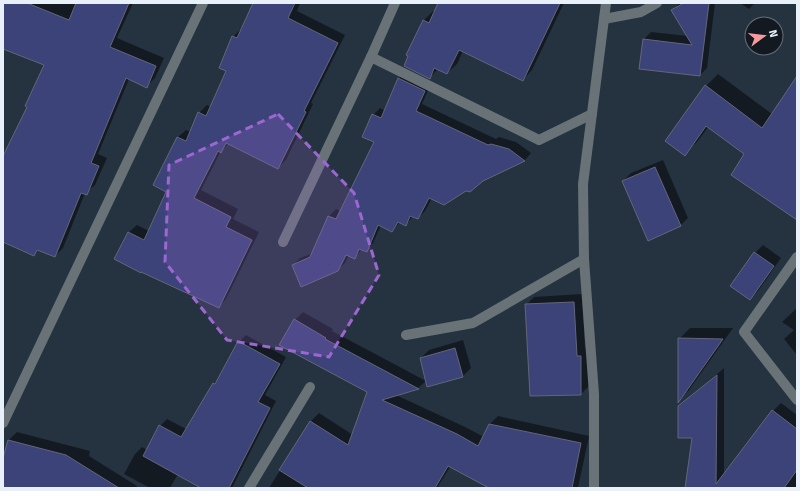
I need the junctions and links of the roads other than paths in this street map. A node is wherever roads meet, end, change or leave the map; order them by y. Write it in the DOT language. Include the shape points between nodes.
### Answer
graph roads {
  1 [pos="203,3"];
  2 [pos="395,3"];
  3 [pos="606,3"];
  4 [pos="657,3"];
  5 [pos="604,19"];
  6 [pos="371,58"];
  7 [pos="592,114"];
  8 [pos="282,242"];
  9 [pos="797,257"];
  10 [pos="584,259"];
  11 [pos="406,335"];
  12 [pos="310,388"];
  13 [pos="797,400"];
  14 [pos="3,423"];
  15 [pos="249,488"];
  16 [pos="594,488"];
  1 -- 14 [label="street"];
  2 -- 6 [label="street"];
  3 -- 5 [label="street"];
  4 -- 5 [label="street" via="641,12"];
  5 -- 7 [label="street"];
  6 -- 7 [label="street" via="539,140"];
  6 -- 8 [label="street"];
  7 -- 10 [label="street" via="583,184"];
  9 -- 13 [label="street" via="744,332"];
  10 -- 11 [label="street" via="473,323"];
  10 -- 16 [label="street" via="594,394"];
  12 -- 15 [label="street"];
}
